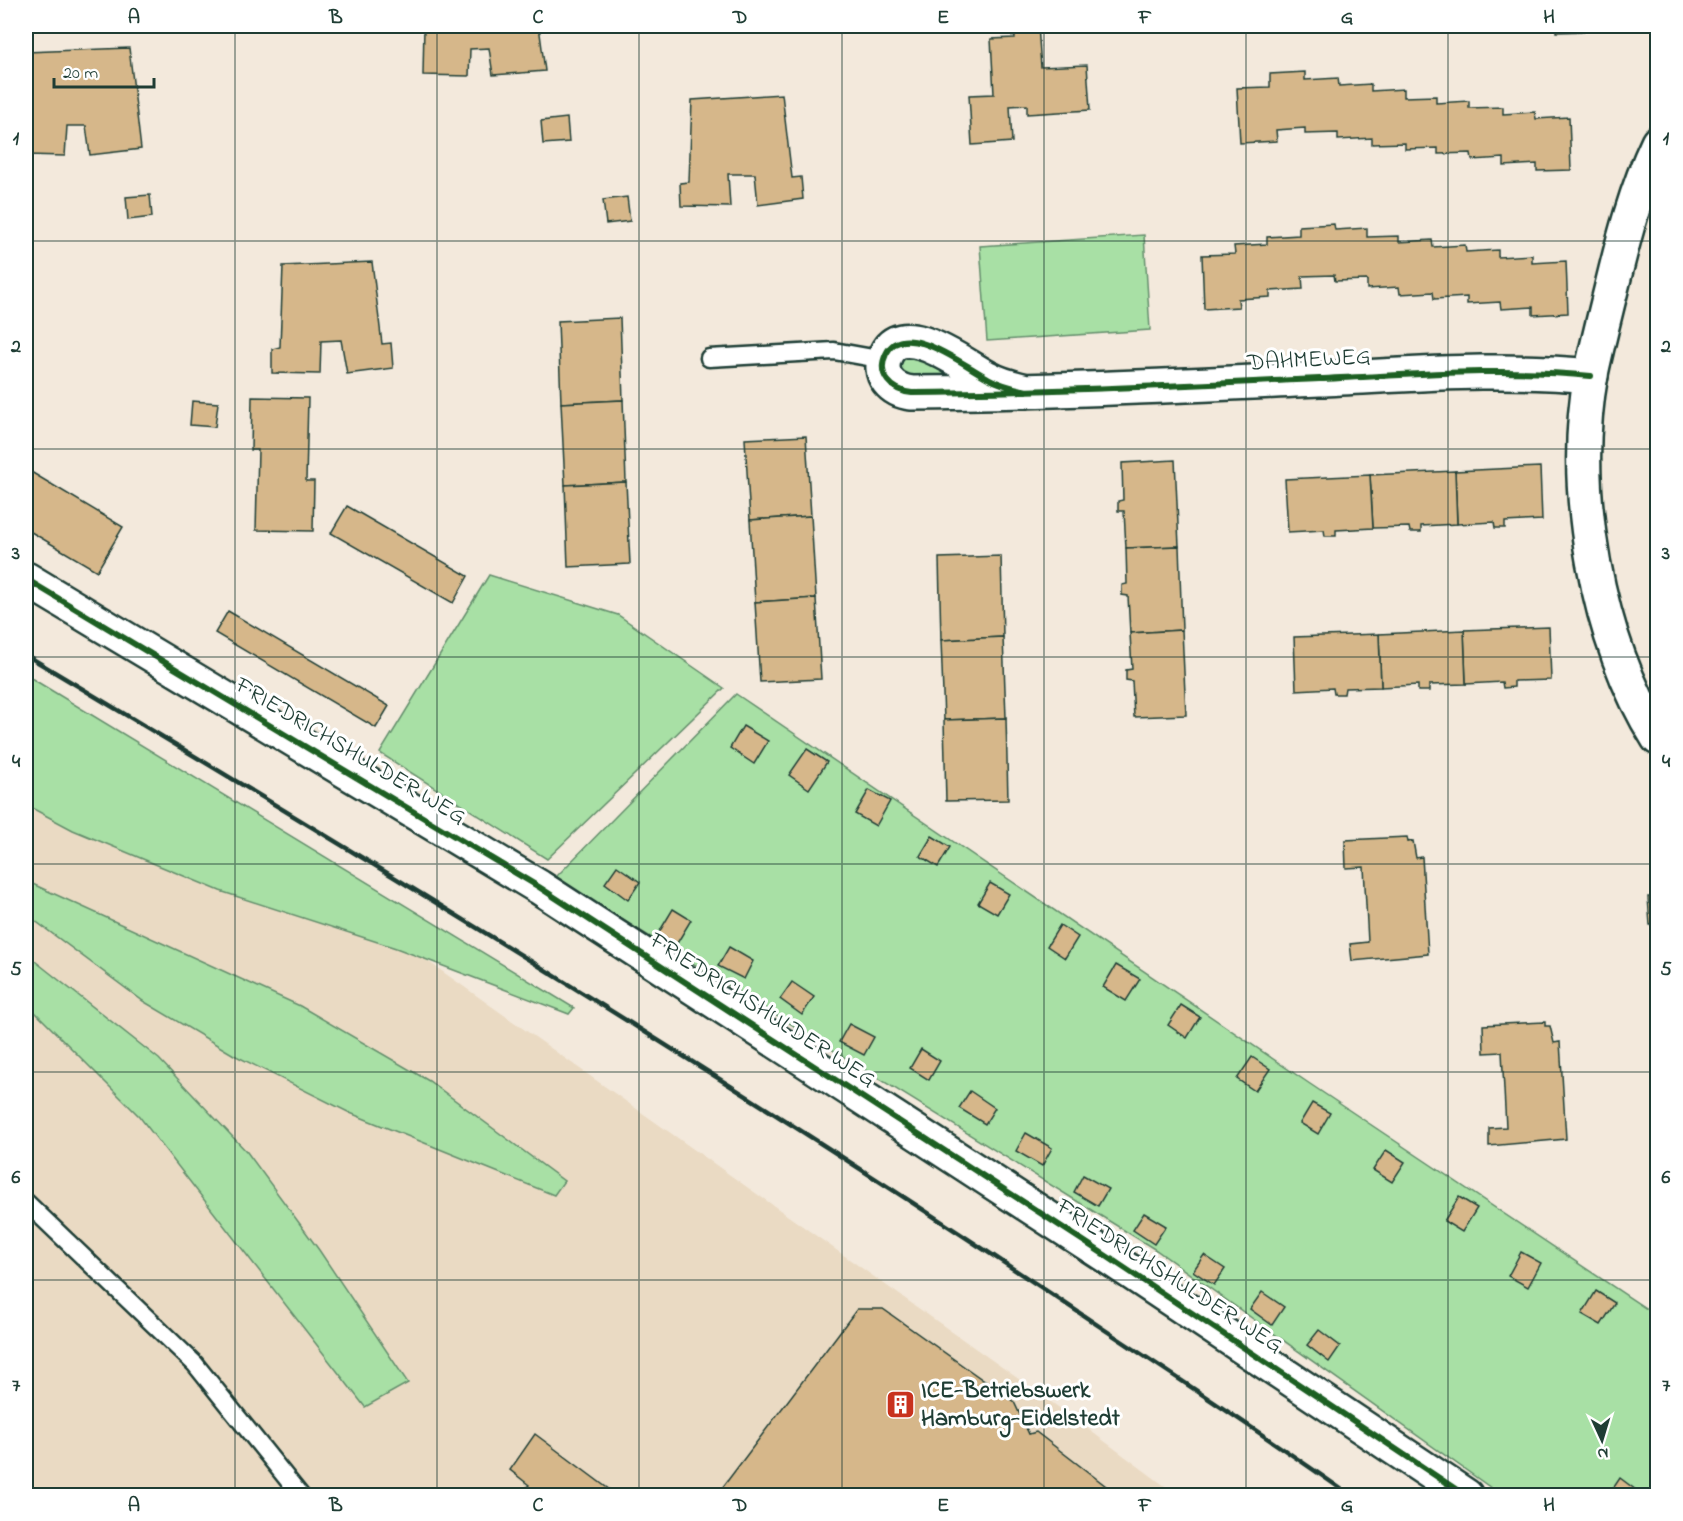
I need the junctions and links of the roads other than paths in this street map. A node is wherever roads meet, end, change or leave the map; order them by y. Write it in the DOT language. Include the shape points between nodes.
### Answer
graph roads {
  1 [pos="1658,142"];
  2 [pos="709,358"];
  3 [pos="884,360"];
  4 [pos="1591,376"];
  5 [pos="1028,391"];
  6 [pos="26,579"];
  7 [pos="1658,738"];
  8 [pos="26,1202"];
  9 [pos="301,1496"];
  10 [pos="1466,1496"];
  1 -- 4 [label="street" via="1623,237"];
  2 -- 3 [label="lane" via="834,351"];
  3 -- 5 [label="street, DAHMEWEG" via="896,344 914,340 990,380"];
  3 -- 5 [label="street, DAHMEWEG" via="885,378 904,392"];
  4 -- 5 [label="street, DAHMEWEG" via="1521,370"];
  4 -- 7 [label="street" via="1586,490 1597,582 1616,652 1645,719"];
  6 -- 10 [label="street, FRIEDRICHSHULDER WEG" via="539,887 1108,1257"];
  8 -- 9 [label="lane" via="195,1364"];
}
